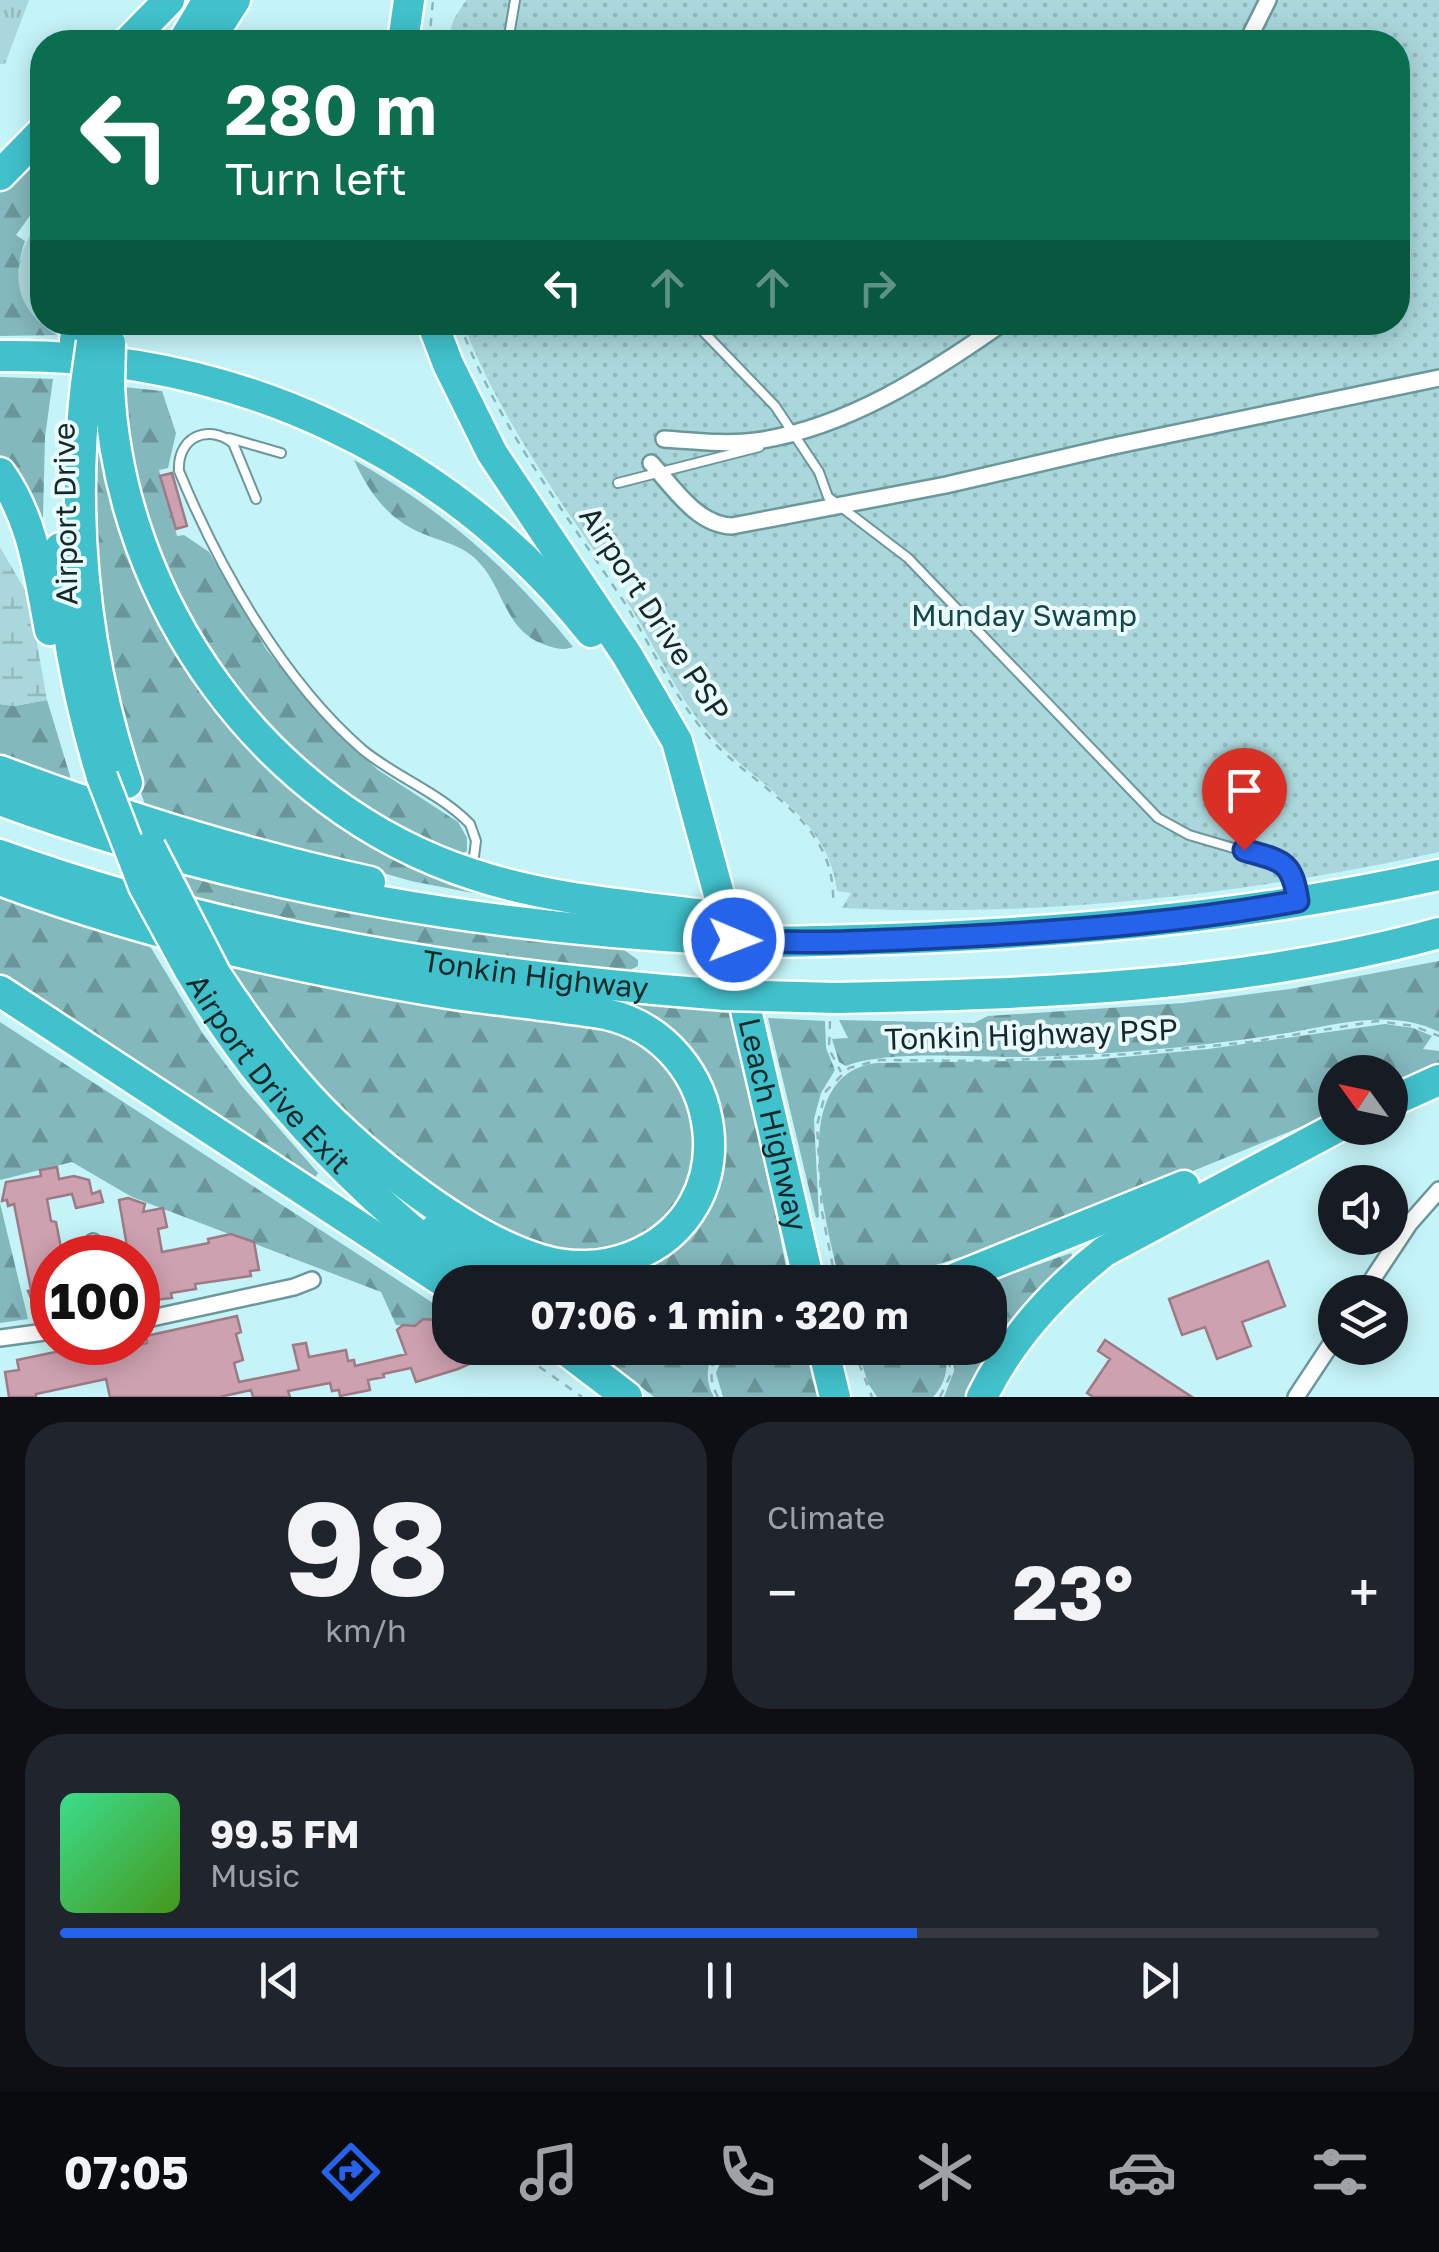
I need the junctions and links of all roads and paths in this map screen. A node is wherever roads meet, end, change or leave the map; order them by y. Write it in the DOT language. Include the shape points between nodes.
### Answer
graph roads {
  1 [pos="169,0"];
  2 [pos="208,0"];
  3 [pos="235,0"];
  4 [pos="409,0"];
  5 [pos="433,0"];
  6 [pos="515,0"];
  7 [pos="1268,0"];
  8 [pos="140,30"];
  9 [pos="190,30"];
  10 [pos="216,30"];
  11 [pos="405,30"];
  12 [pos="430,30"];
  13 [pos="510,30"];
  14 [pos="1253,30"];
  15 [pos="30,144"];
  16 [pos="0,175"];
  17 [pos="94,335"];
  18 [pos="94,335"];
  19 [pos="437,335"];
  20 [pos="464,335"];
  21 [pos="707,335"];
  22 [pos="984,335"];
  23 [pos="0,356"];
  24 [pos="1439,378"];
  25 [pos="88,383"];
  26 [pos="794,434"];
  27 [pos="224,436"];
  28 [pos="664,439"];
  29 [pos="280,453"];
  30 [pos="656,468"];
  31 [pos="0,474"];
  32 [pos="618,484"];
  33 [pos="256,499"];
  34 [pos="838,506"];
  35 [pos="0,771"];
  36 [pos="108,778"];
  37 [pos="0,800"];
  38 [pos="118,820"];
  39 [pos="708,850"];
  40 [pos="0,855"];
  41 [pos="470,874"];
  42 [pos="1439,875"];
  43 [pos="0,880"];
  44 [pos="1298,901"];
  45 [pos="833,906"];
  46 [pos="708,927"];
  47 [pos="664,936"];
  48 [pos="1439,936"];
  49 [pos="203,972"];
  50 [pos="0,992"];
  51 [pos="833,1010"];
  52 [pos="1439,1036"];
  53 [pos="842,1073"];
  54 [pos="1439,1080"];
  55 [pos="1408,1094"];
  56 [pos="301,1121"];
  57 [pos="1318,1133"];
  58 [pos="1318,1136"];
  59 [pos="1439,1190"];
  60 [pos="456,1265"];
  61 [pos="498,1265"];
  62 [pos="805,1265"];
  63 [pos="832,1265"];
  64 [pos="988,1265"];
  65 [pos="432,1274"];
  66 [pos="1375,1275"];
  67 [pos="312,1280"];
  68 [pos="160,1316"];
  69 [pos="30,1334"];
  70 [pos="0,1338"];
  71 [pos="1318,1364"];
  72 [pos="538,1365"];
  73 [pos="584,1365"];
  74 [pos="713,1365"];
  75 [pos="860,1365"];
  76 [pos="950,1365"];
  77 [pos="582,1397"];
  78 [pos="626,1397"];
  79 [pos="718,1397"];
  80 [pos="872,1397"];
  81 [pos="940,1397"];
  82 [pos="982,1397"];
  83 [pos="1296,1397"];
  1 -- 8 [label="highway"];
  2 -- 9 [label="highway"];
  3 -- 10 [label="highway"];
  4 -- 11 [label="highway"];
  5 -- 12 [label="path"];
  6 -- 13 [label="lane"];
  7 -- 14 [label="street"];
  15 -- 16 [label="highway"];
  17 -- 25 [label="highway, Airport Drive"];
  18 -- 25 [label="highway, bridge"];
  19 -- 39 [label="highway" via="492,453 677,740"];
  20 -- 45 [label="path, Airport Drive PSP" via="514,438 692,716 817,840 832,879"];
  21 -- 26 [label="lane"];
  22 -- 26 [label="street" via="881,397"];
  23 -- 39 [label="highway" via="99,359 222,384 322,420 445,491 508,542 592,632 663,746"];
  24 -- 34 [label="street"];
  25 -- 36 [label="highway, Airport Drive" via="60,462 60,552 75,670"];
  25 -- 41 [label="highway" via="111,425 138,537 168,611 220,692 256,735 335,804"];
  26 -- 28 [label="street" via="719,443"];
  26 -- 30 [label="lane" via="751,450"];
  26 -- 34 [label="lane"];
  27 -- 29 [label="lane"];
  27 -- 33 [label="lane" via="238,449"];
  27 -- 41 [label="lane" via="202,433 188,440 179,471 260,627 318,704 362,748 470,824 476,841"];
  30 -- 32 [label="lane"];
  30 -- 34 [label="street" via="700,515 722,526"];
  31 -- 36 [label="highway" via="32,533 71,718"];
  34 -- 44 [label="lane" via="908,558 1158,818 1189,835 1288,866"];
  35 -- 47 [label="highway" via="126,815 359,880"];
  36 -- 38 [label="highway, Airport Drive, bridge"];
  36 -- 49 [label="highway, bridge" via="162,875"];
  37 -- 47 [label="highway, Tonkin Highway" via="297,887 490,921"];
  38 -- 49 [label="highway, Airport Drive Exit, bridge" via="144,886"];
  39 -- 62 [label="highway, Leach Highway"];
  40 -- 51 [label="highway, Tonkin Highway, bridge" via="181,910 379,956 580,985"];
  41 -- 46 [label="highway"];
  42 -- 44 [label="highway, Tonkin Highway"];
  43 -- 49 [label="highway" via="229,949 360,978 633,1022 674,1052 704,1101 710,1146 695,1200 660,1241 630,1258 562,1265 522,1253 425,1198 363,1150"];
  44 -- 46 [label="highway, Tonkin Highway, bridge" via="1152,923 894,940"];
  46 -- 47 [label="highway, Tonkin Highway"];
  48 -- 51 [label="highway, Tonkin Highway" via="1248,971"];
  49 -- 56 [label="highway, Airport Drive Exit" via="252,1063"];
  50 -- 65 [label="highway"];
  51 -- 53 [label="path" via="830,1049"];
  52 -- 53 [label="path, Tonkin Highway PSP" via="1378,1021 1130,1054 872,1060"];
  53 -- 63 [label="path" via="822,1098 817,1140"];
  54 -- 55 [label="highway"];
  56 -- 60 [label="highway, Airport Drive Exit" via="372,1198"];
  56 -- 61 [label="highway" via="403,1208"];
  57 -- 64 [label="highway"];
  58 -- 82 [label="highway" via="1105,1250 1028,1324"];
  59 -- 66 [label="street"];
  67 -- 68 [label="street"];
  69 -- 70 [label="street"];
  71 -- 83 [label="street"];
  72 -- 77 [label="path"];
  73 -- 78 [label="highway"];
  74 -- 79 [label="path"];
  75 -- 80 [label="path"];
  76 -- 81 [label="path"];
}
